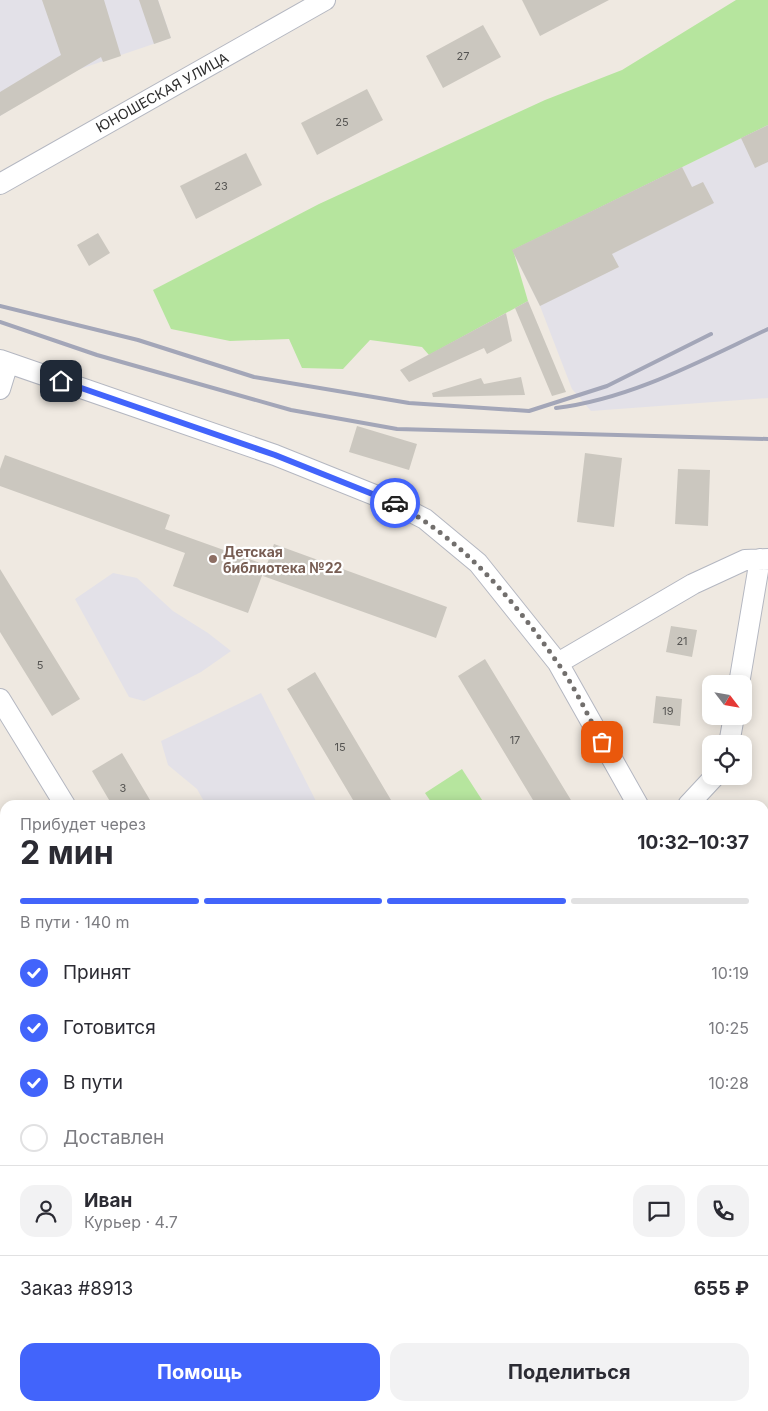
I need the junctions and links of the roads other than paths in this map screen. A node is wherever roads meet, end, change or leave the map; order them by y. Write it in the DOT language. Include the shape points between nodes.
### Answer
graph roads {
  1 [pos="325,0"];
  2 [pos="0,184"];
  3 [pos="4,362"];
  4 [pos="0,389"];
  5 [pos="764,559"];
  6 [pos="558,663"];
  7 [pos="741,675"];
  8 [pos="0,699"];
  9 [pos="706,785"];
  10 [pos="62,800"];
  11 [pos="635,800"];
  12 [pos="692,800"];
  1 -- 2 [label="street, ЮНОШЕСКАЯ УЛИЦА"];
  3 -- 4 [label="street"];
  3 -- 6 [label="street" via="275,455 392,502 425,520 478,563"];
  5 -- 6 [label="street" via="746,560 693,584"];
  5 -- 7 [label="street"];
  6 -- 11 [label="street"];
  8 -- 10 [label="street"];
  9 -- 12 [label="street"];
}
